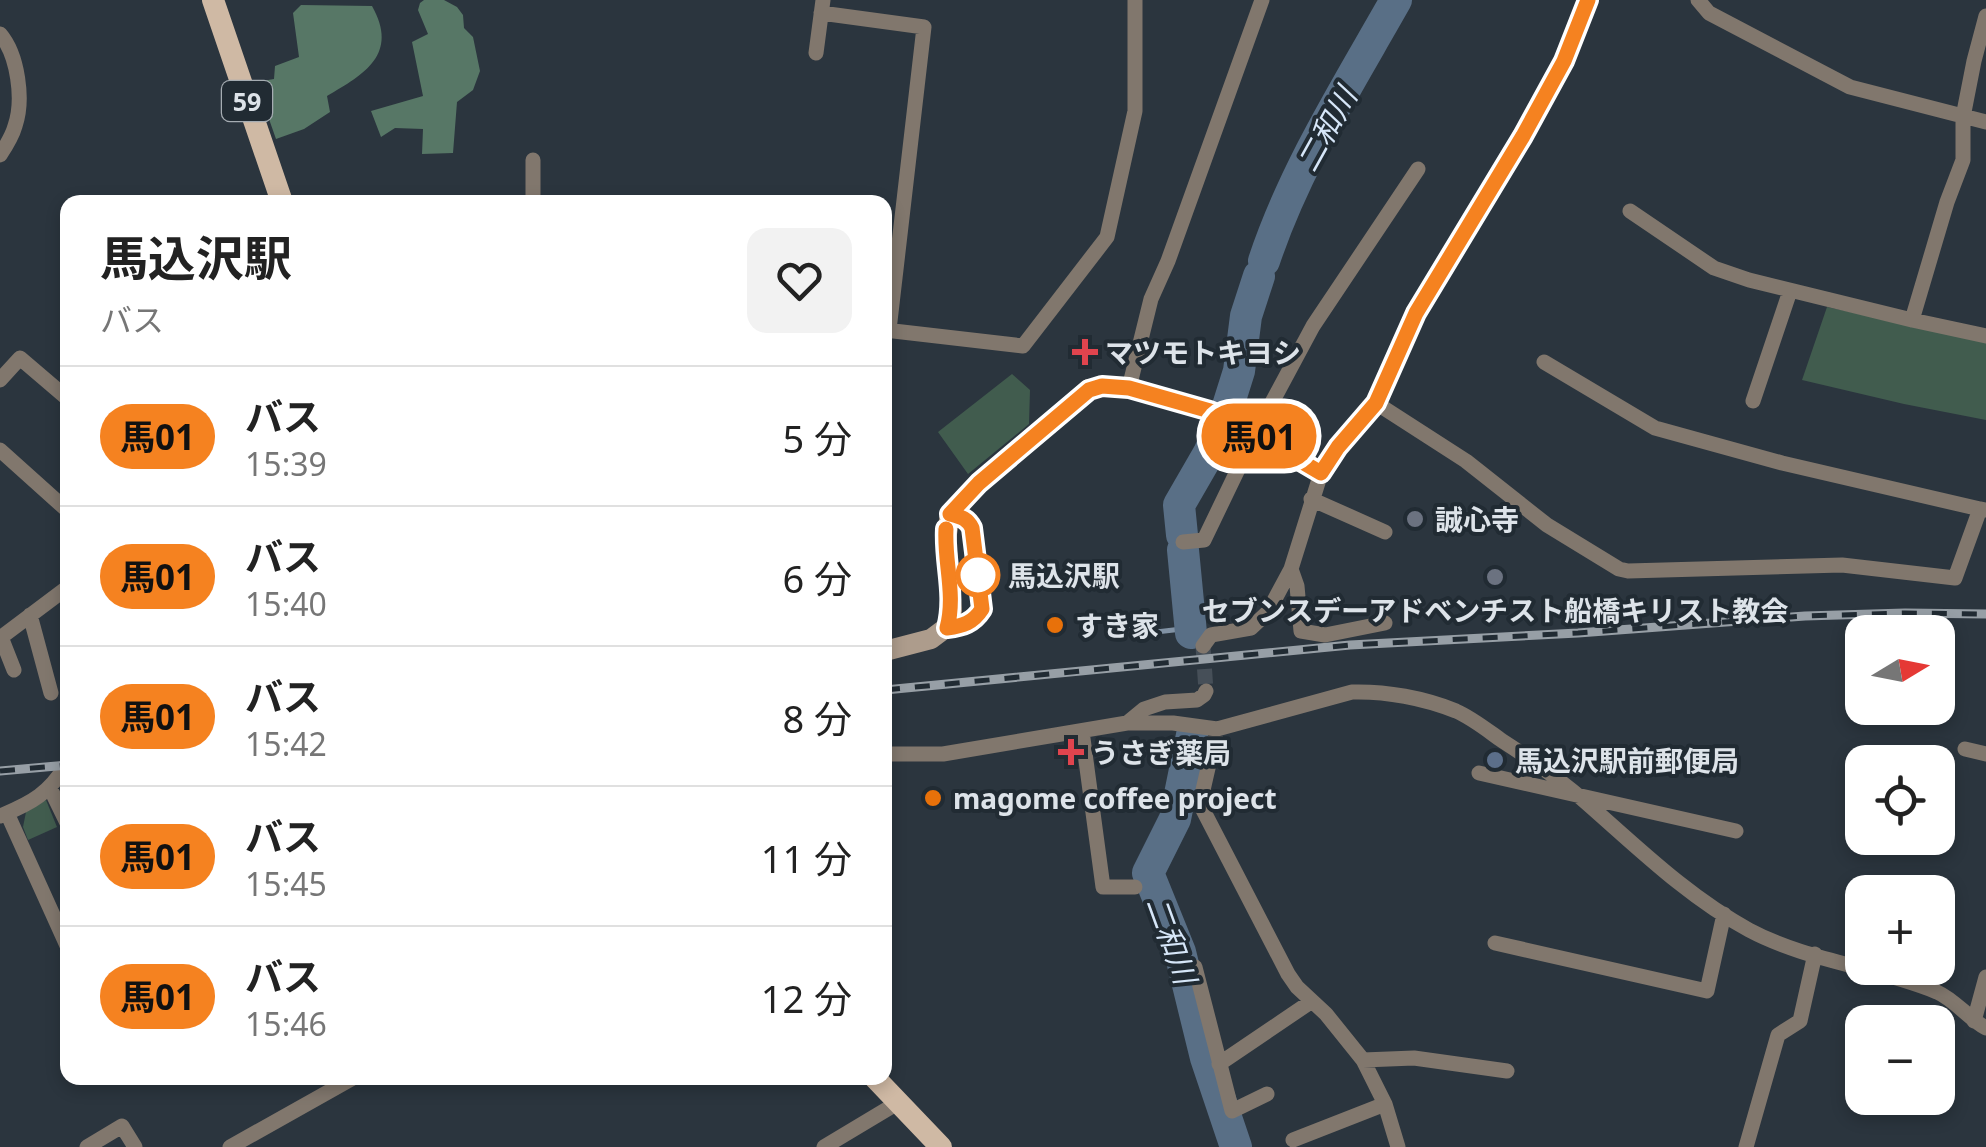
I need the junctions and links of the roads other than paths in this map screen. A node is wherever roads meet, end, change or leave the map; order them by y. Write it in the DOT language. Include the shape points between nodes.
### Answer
graph roads {
  1 [pos="212,0"];
  2 [pos="1135,0"];
  3 [pos="1262,0"];
  4 [pos="1588,0"];
  5 [pos="1698,0"];
  6 [pos="822,6"];
  7 [pos="1986,16"];
  8 [pos="0,34"];
  9 [pos="816,53"];
  10 [pos="1963,117"];
  11 [pos="1986,122"];
  12 [pos="0,155"];
  13 [pos="533,160"];
  14 [pos="1418,169"];
  15 [pos="280,195"];
  16 [pos="534,195"];
  17 [pos="1630,211"];
  18 [pos="892,289"];
  19 [pos="1790,291"];
  20 [pos="1912,320"];
  21 [pos="892,331"];
  22 [pos="1986,336"];
  23 [pos="1544,362"];
  24 [pos="0,380"];
  25 [pos="1129,388"];
  26 [pos="1089,390"];
  27 [pos="60,392"];
  28 [pos="1753,401"];
  29 [pos="1376,403"];
  30 [pos="1255,434"];
  31 [pos="0,450"];
  32 [pos="1321,473"];
  33 [pos="1311,499"];
  34 [pos="60,504"];
  35 [pos="1983,510"];
  36 [pos="950,514"];
  37 [pos="1386,532"];
  38 [pos="1183,542"];
  39 [pos="1291,569"];
  40 [pos="60,593"];
  41 [pos="30,616"];
  42 [pos="1384,623"];
  43 [pos="947,628"];
  44 [pos="0,637"];
  45 [pos="1203,646"];
  46 [pos="892,649"];
  47 [pos="14,670"];
  48 [pos="1206,691"];
  49 [pos="51,693"];
  50 [pos="1127,723"];
  51 [pos="1217,730"];
  52 [pos="1082,731"];
  53 [pos="1965,748"];
  54 [pos="892,754"];
  55 [pos="1986,754"];
  56 [pos="1479,773"];
  57 [pos="60,774"];
  58 [pos="50,788"];
  59 [pos="1577,795"];
  60 [pos="60,809"];
  61 [pos="4,814"];
  62 [pos="1736,830"];
  63 [pos="1135,887"];
  64 [pos="1724,914"];
  65 [pos="60,931"];
  66 [pos="1494,942"];
  67 [pos="1815,954"];
  68 [pos="1195,967"];
  69 [pos="1986,977"];
  70 [pos="1312,1001"];
  71 [pos="1980,1025"];
  72 [pos="1363,1060"];
  73 [pos="1220,1064"];
  74 [pos="1507,1071"];
  75 [pos="341,1085"];
  76 [pos="882,1085"];
  77 [pos="1267,1094"];
  78 [pos="899,1102"];
  79 [pos="1385,1104"];
  80 [pos="1293,1140"];
  81 [pos="929,1143"];
  82 [pos="87,1147"];
  83 [pos="135,1147"];
  84 [pos="230,1147"];
  85 [pos="824,1147"];
  86 [pos="1398,1147"];
  87 [pos="1746,1147"];
  1 -- 15 [label="main road, 59"];
  2 -- 21 [label="street" via="1136,111 1107,238 1023,346"];
  3 -- 25 [label="street" via="1151,299"];
  4 -- 29 [label="street" via="1564,61 1416,313"];
  5 -- 10 [label="street" via="1850,87"];
  6 -- 9 [label="street"];
  6 -- 18 [label="street" via="924,27"];
  7 -- 10 [label="street"];
  8 -- 12 [label="street" via="12,56 19,108"];
  10 -- 11 [label="street"];
  10 -- 20 [label="street" via="1964,160"];
  13 -- 16 [label="street"];
  14 -- 30 [label="street" via="1325,305"];
  17 -- 19 [label="street" via="1714,268"];
  19 -- 20 [label="street"];
  19 -- 28 [label="street"];
  20 -- 22 [label="street"];
  23 -- 35 [label="street" via="1655,428"];
  24 -- 27 [label="street" via="20,358"];
  25 -- 26 [label="street"];
  25 -- 30 [label="street" via="1210,411"];
  26 -- 36 [label="street"];
  29 -- 32 [label="street"];
  29 -- 35 [label="street" via="1466,460 1547,525 1628,572 1842,565 1955,578"];
  30 -- 32 [label="street"];
  30 -- 38 [label="street" via="1204,540"];
  31 -- 34 [label="street"];
  32 -- 33 [label="street"];
  33 -- 37 [label="street"];
  33 -- 39 [label="street"];
  36 -- 43 [label="street"];
  36 -- 43 [label="street" via="972,528 982,609 970,622"];
  39 -- 42 [label="street" via="1301,631 1325,635"];
  39 -- 45 [label="street" via="1258,623 1211,634"];
  40 -- 41 [label="street"];
  41 -- 44 [label="street"];
  41 -- 49 [label="street"];
  43 -- 46 [label="street"];
  44 -- 47 [label="street"];
  48 -- 50 [label="street" via="1197,700 1144,710"];
  50 -- 51 [label="street"];
  50 -- 52 [label="street"];
  51 -- 59 [label="street" via="1352,692 1415,699 1458,712"];
  51 -- 70 [label="street" via="1202,808 1288,974"];
  52 -- 54 [label="street" via="942,754"];
  52 -- 63 [label="street" via="1103,887"];
  53 -- 55 [label="street"];
  56 -- 59 [label="street"];
  57 -- 58 [label="street"];
  58 -- 60 [label="street"];
  58 -- 61 [label="street"];
  59 -- 62 [label="street"];
  59 -- 64 [label="street"];
  61 -- 65 [label="street"];
  64 -- 66 [label="street" via="1707,991"];
  64 -- 67 [label="street"];
  67 -- 71 [label="street" via="1943,995"];
  67 -- 87 [label="street" via="1800,1021 1778,1035"];
  68 -- 73 [label="street"];
  69 -- 71 [label="street"];
  70 -- 72 [label="street"];
  70 -- 73 [label="street"];
  72 -- 74 [label="street" via="1414,1058"];
  72 -- 79 [label="street"];
  73 -- 77 [label="street" via="1232,1111"];
  75 -- 84 [label="street"];
  76 -- 78 [label="main road"];
  78 -- 81 [label="main road"];
  78 -- 85 [label="street"];
  79 -- 80 [label="street"];
  79 -- 86 [label="street"];
  82 -- 83 [label="street" via="122,1126"];
}
